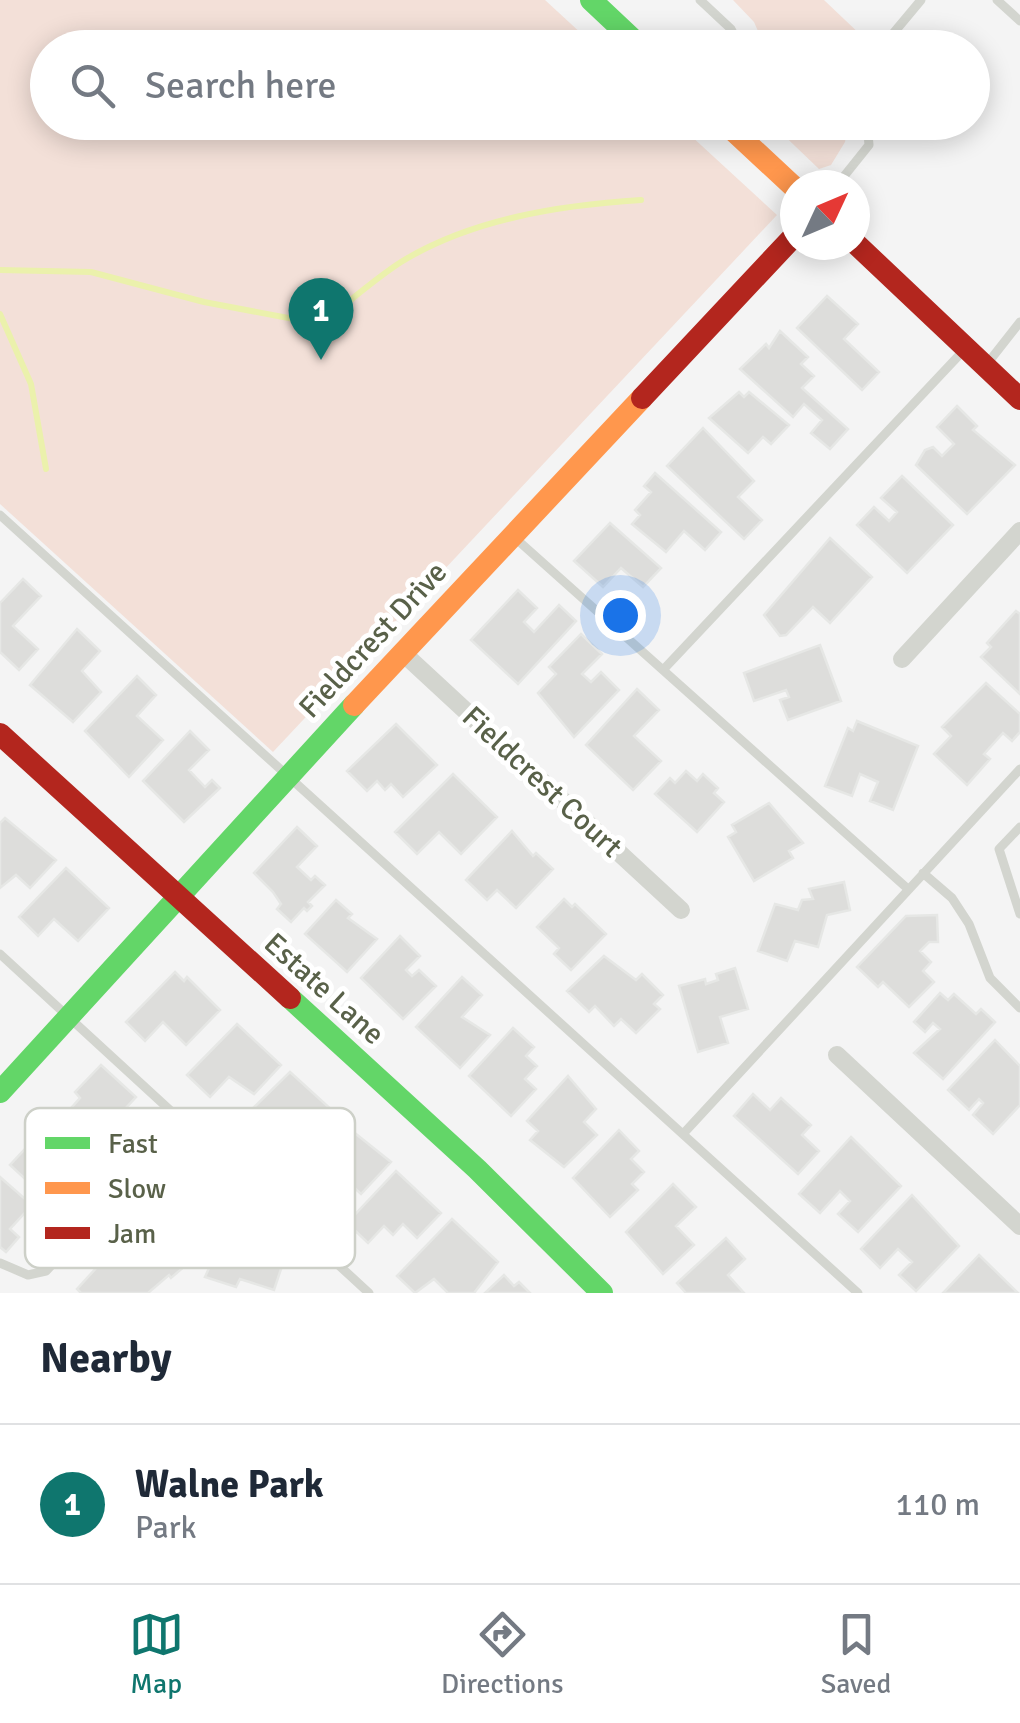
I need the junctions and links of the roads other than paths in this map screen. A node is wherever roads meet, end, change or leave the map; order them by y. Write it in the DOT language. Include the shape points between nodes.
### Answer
graph roads {
  1 [pos="591,0"];
  2 [pos="700,0"];
  3 [pos="921,0"];
  4 [pos="997,0"];
  5 [pos="1020,22"];
  6 [pos="623,30"];
  7 [pos="731,30"];
  8 [pos="896,30"];
  9 [pos="746,140"];
  10 [pos="869,140"];
  11 [pos="848,170"];
  12 [pos="780,173"];
  13 [pos="780,250"];
  14 [pos="870,257"];
  15 [pos="1020,322"];
  16 [pos="966,348"];
  17 [pos="985,366"];
  18 [pos="1020,399"];
  19 [pos="0,515"];
  20 [pos="1020,531"];
  21 [pos="512,535"];
  22 [pos="403,653"];
  23 [pos="902,659"];
  24 [pos="664,670"];
  25 [pos="0,734"];
  26 [pos="1020,768"];
  27 [pos="288,776"];
  28 [pos="1020,827"];
  29 [pos="923,872"];
  30 [pos="908,889"];
  31 [pos="178,896"];
  32 [pos="681,910"];
  33 [pos="1020,914"];
  34 [pos="0,954"];
  35 [pos="1020,1008"];
  36 [pos="68,1017"];
  37 [pos="837,1055"];
  38 [pos="0,1092"];
  39 [pos="167,1108"];
  40 [pos="683,1134"];
  41 [pos="1020,1226"];
  42 [pos="0,1263"];
  43 [pos="48,1268"];
  44 [pos="343,1268"];
  45 [pos="370,1293"];
  46 [pos="602,1293"];
  47 [pos="858,1293"];
  1 -- 6 [label="street"];
  2 -- 7 [label="lane"];
  3 -- 8 [label="lane"];
  4 -- 5 [label="lane"];
  9 -- 12 [label="street"];
  10 -- 11 [label="lane"];
  13 -- 21 [label="street, Fieldcrest Drive"];
  14 -- 16 [label="street"];
  15 -- 17 [label="lane"];
  16 -- 17 [label="street"];
  16 -- 24 [label="lane"];
  17 -- 18 [label="street"];
  19 -- 27 [label="lane"];
  20 -- 23 [label="street"];
  21 -- 22 [label="street, Fieldcrest Drive"];
  21 -- 24 [label="lane"];
  22 -- 27 [label="street, Fieldcrest Drive"];
  22 -- 32 [label="street, Fieldcrest Court"];
  24 -- 30 [label="lane"];
  25 -- 31 [label="street, Estate Lane"];
  26 -- 29 [label="lane"];
  27 -- 31 [label="street, Fieldcrest Drive"];
  27 -- 40 [label="lane"];
  28 -- 33 [label="lane" via="999,849"];
  29 -- 30 [label="lane"];
  29 -- 35 [label="lane" via="952,898 970,924 990,978"];
  30 -- 40 [label="lane"];
  31 -- 36 [label="street, Fieldcrest Drive"];
  31 -- 46 [label="street, Estate Lane" via="477,1169"];
  34 -- 36 [label="lane"];
  36 -- 38 [label="street, Fieldcrest Drive"];
  36 -- 39 [label="lane"];
  37 -- 41 [label="street"];
  40 -- 47 [label="lane"];
  42 -- 43 [label="lane" via="28,1275"];
  44 -- 45 [label="lane"];
}
